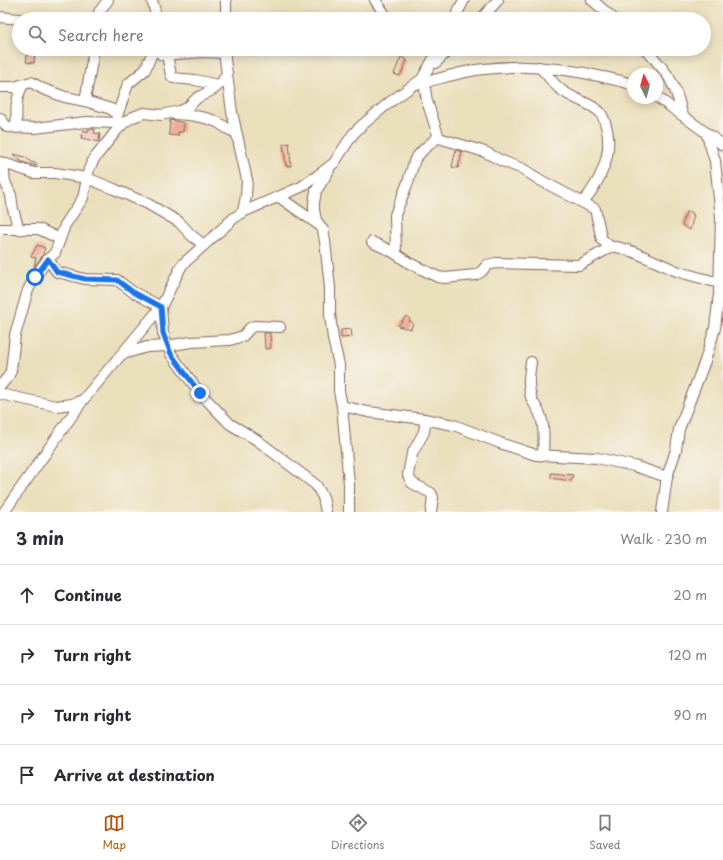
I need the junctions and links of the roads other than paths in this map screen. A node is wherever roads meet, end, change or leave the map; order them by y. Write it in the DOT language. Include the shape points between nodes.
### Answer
graph roads {
  1 [pos="108,0"];
  2 [pos="152,0"];
  3 [pos="226,0"];
  4 [pos="375,0"];
  5 [pos="464,0"];
  6 [pos="498,0"];
  7 [pos="592,0"];
  8 [pos="99,12"];
  9 [pos="155,12"];
  10 [pos="226,12"];
  11 [pos="383,12"];
  12 [pos="458,12"];
  13 [pos="488,12"];
  14 [pos="606,12"];
  15 [pos="0,17"];
  16 [pos="12,18"];
  17 [pos="93,56"];
  18 [pos="152,56"];
  19 [pos="167,56"];
  20 [pos="225,56"];
  21 [pos="435,56"];
  22 [pos="442,56"];
  23 [pos="652,56"];
  24 [pos="539,67"];
  25 [pos="427,70"];
  26 [pos="227,73"];
  27 [pos="627,83"];
  28 [pos="419,84"];
  29 [pos="23,85"];
  30 [pos="218,85"];
  31 [pos="0,87"];
  32 [pos="85,101"];
  33 [pos="663,101"];
  34 [pos="173,113"];
  35 [pos="682,114"];
  36 [pos="0,118"];
  37 [pos="118,122"];
  38 [pos="17,128"];
  39 [pos="236,132"];
  40 [pos="707,134"];
  41 [pos="438,137"];
  42 [pos="723,145"];
  43 [pos="1,163"];
  44 [pos="334,163"];
  45 [pos="87,178"];
  46 [pos="279,197"];
  47 [pos="583,202"];
  48 [pos="243,212"];
  49 [pos="320,226"];
  50 [pos="0,229"];
  51 [pos="19,230"];
  52 [pos="60,239"];
  53 [pos="372,242"];
  54 [pos="204,245"];
  55 [pos="611,247"];
  56 [pos="396,254"];
  57 [pos="48,259"];
  58 [pos="721,283"];
  59 [pos="161,307"];
  60 [pos="280,327"];
  61 [pos="169,350"];
  62 [pos="122,354"];
  63 [pos="531,362"];
  64 [pos="0,386"];
  65 [pos="0,394"];
  66 [pos="83,400"];
  67 [pos="56,406"];
  68 [pos="342,406"];
  69 [pos="424,419"];
  70 [pos="66,423"];
  71 [pos="543,456"];
  72 [pos="667,477"];
  73 [pos="4,512"];
  74 [pos="326,512"];
  75 [pos="349,512"];
  76 [pos="431,512"];
  77 [pos="662,512"];
  1 -- 8 [label="street"];
  2 -- 9 [label="street"];
  3 -- 10 [label="street"];
  4 -- 11 [label="street"];
  5 -- 12 [label="street"];
  6 -- 13 [label="street"];
  7 -- 14 [label="street"];
  15 -- 16 [label="street"];
  17 -- 32 [label="street"];
  18 -- 37 [label="street" via="145,70 128,84"];
  19 -- 30 [label="street" via="174,78"];
  20 -- 26 [label="street"];
  21 -- 25 [label="street"];
  22 -- 25 [label="street"];
  23 -- 35 [label="street" via="667,72"];
  24 -- 27 [label="street" via="587,73"];
  24 -- 28 [label="street" via="484,69"];
  24 -- 47 [label="street" via="561,90 600,113 605,122 609,139 608,154 592,192"];
  25 -- 28 [label="street"];
  26 -- 30 [label="street"];
  26 -- 39 [label="street"];
  28 -- 41 [label="street"];
  28 -- 44 [label="street" via="390,102 360,126"];
  29 -- 31 [label="street"];
  29 -- 32 [label="street" via="34,83 65,97"];
  29 -- 38 [label="street" via="16,111"];
  30 -- 34 [label="street" via="197,98 187,108"];
  32 -- 37 [label="street" via="115,112"];
  33 -- 35 [label="street"];
  34 -- 37 [label="street" via="144,113"];
  34 -- 39 [label="street" via="218,122"];
  35 -- 40 [label="street"];
  36 -- 38 [label="street" via="8,127"];
  37 -- 38 [label="street"];
  37 -- 45 [label="street" via="89,168"];
  39 -- 48 [label="street" via="247,180"];
  40 -- 42 [label="street"];
  40 -- 58 [label="street" via="715,161 721,217"];
  41 -- 47 [label="street" via="485,152 523,169"];
  41 -- 56 [label="street" via="415,159 395,214"];
  43 -- 45 [label="street" via="37,174 55,173"];
  43 -- 51 [label="street"];
  44 -- 46 [label="street" via="301,186"];
  44 -- 49 [label="street" via="316,191 315,217"];
  45 -- 52 [label="street" via="83,198"];
  45 -- 54 [label="street" via="148,204 179,222"];
  46 -- 48 [label="street"];
  46 -- 49 [label="street"];
  47 -- 55 [label="street" via="595,210 602,240"];
  48 -- 54 [label="street"];
  49 -- 68 [label="street" via="324,233 330,314 339,365"];
  50 -- 51 [label="street"];
  51 -- 52 [label="street" via="39,230"];
  52 -- 57 [label="street" via="54,254"];
  53 -- 56 [label="street"];
  54 -- 59 [label="street" via="182,265"];
  55 -- 56 [label="street" via="579,265 496,263 487,265 475,275 445,278 431,274"];
  55 -- 58 [label="street" via="634,252 679,272"];
  57 -- 59 [label="street" via="57,272 85,279 117,280"];
  57 -- 64 [label="street" via="28,290 15,335 10,371"];
  58 -- 72 [label="street" via="711,341 680,424 676,450"];
  59 -- 61 [label="street" via="163,333"];
  59 -- 62 [label="street"];
  60 -- 61 [label="street" via="254,326 238,338 191,342"];
  61 -- 62 [label="street" via="156,346"];
  61 -- 74 [label="street" via="200,393 230,424 257,440 316,485 323,497"];
  62 -- 66 [label="street"];
  63 -- 71 [label="street" via="530,389 542,422"];
  65 -- 67 [label="street"];
  66 -- 67 [label="street"];
  66 -- 70 [label="street"];
  67 -- 70 [label="street" via="63,412"];
  68 -- 69 [label="street" via="384,415"];
  68 -- 75 [label="street"];
  69 -- 71 [label="street" via="454,425 524,452"];
  69 -- 76 [label="street" via="424,432 412,454 408,475 412,483 433,496"];
  70 -- 73 [label="street"];
  71 -- 72 [label="street" via="597,458"];
  72 -- 77 [label="street"];
}
